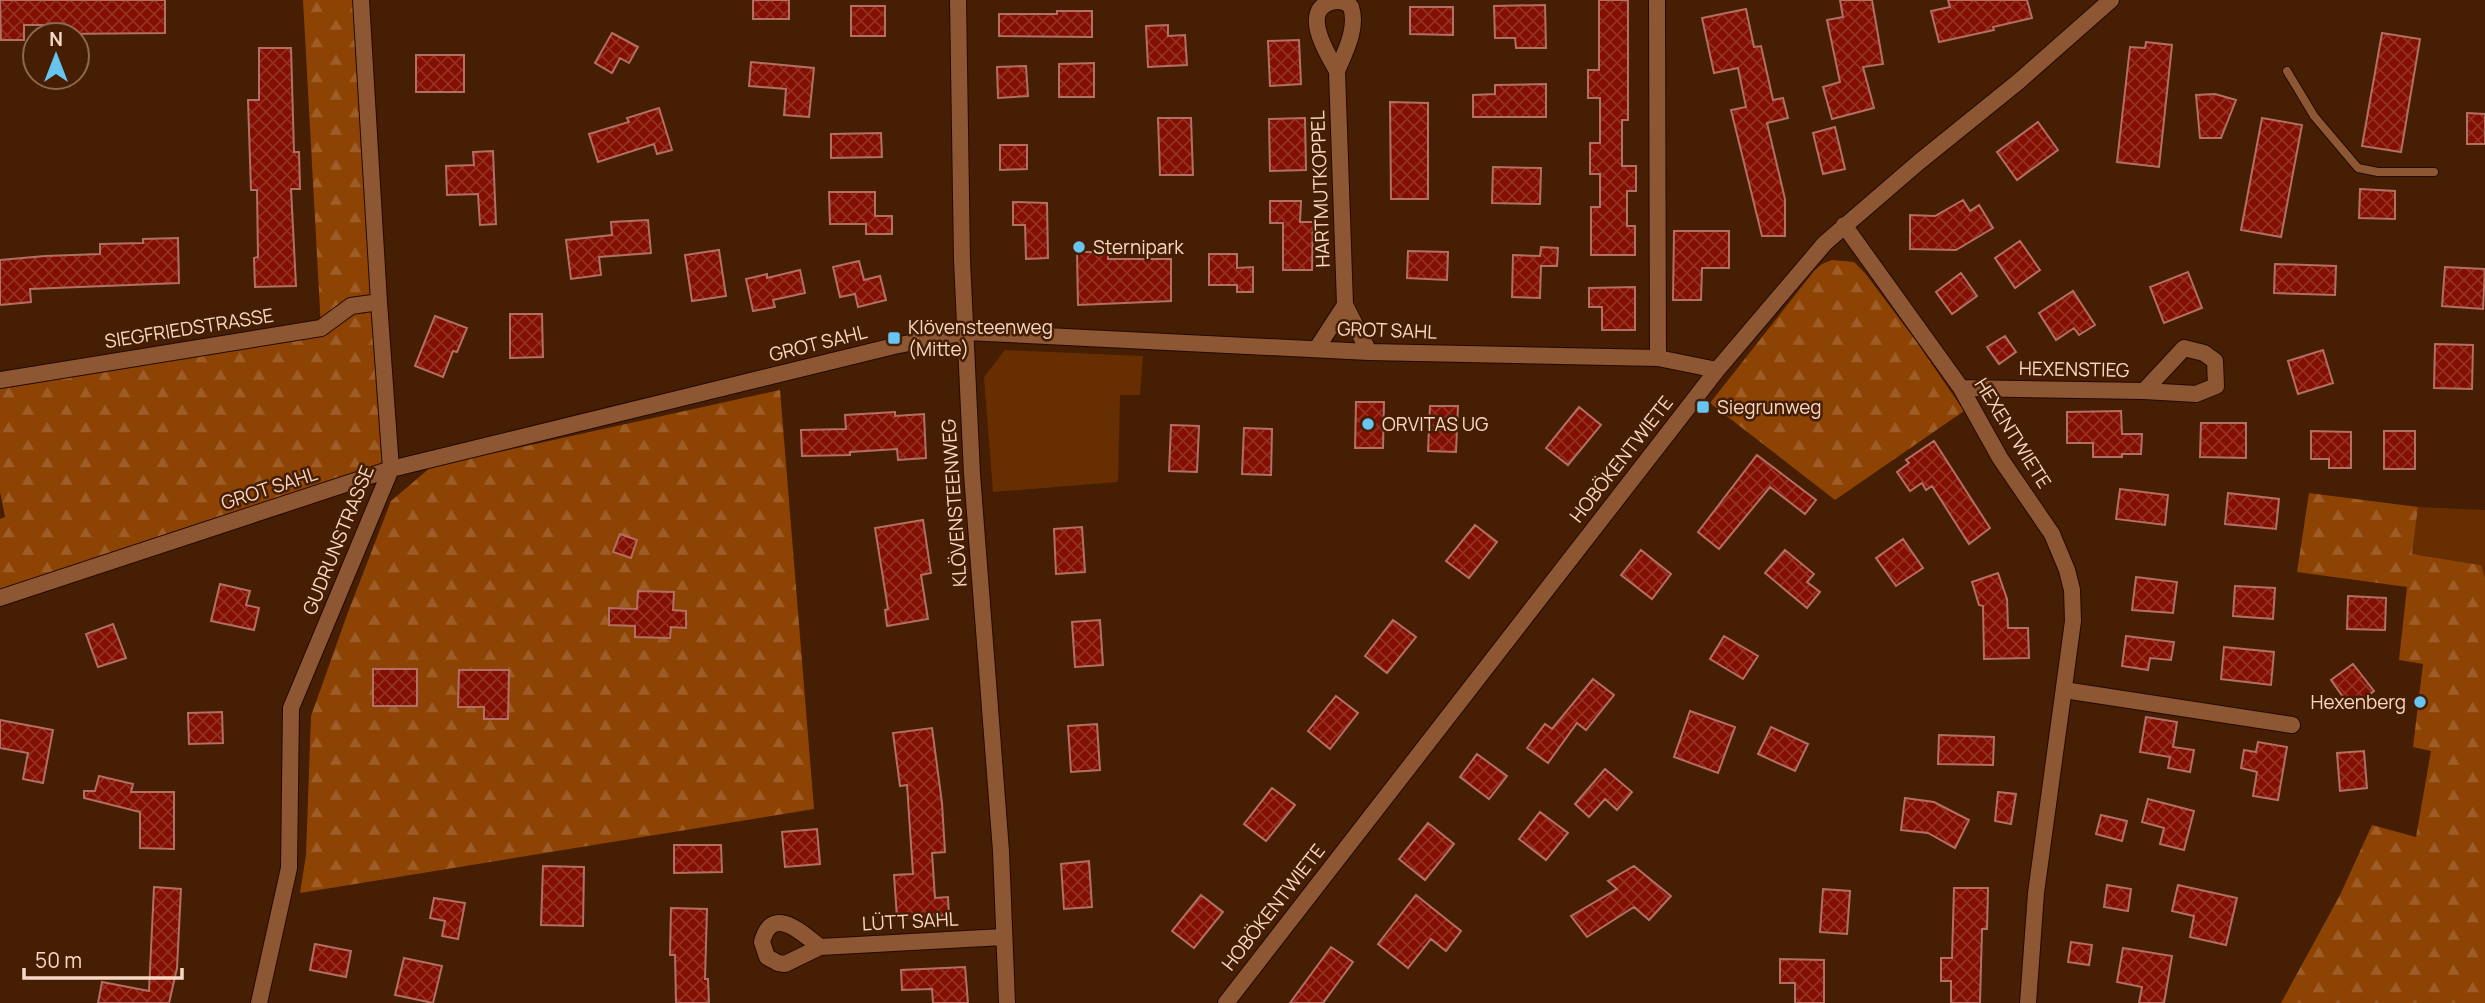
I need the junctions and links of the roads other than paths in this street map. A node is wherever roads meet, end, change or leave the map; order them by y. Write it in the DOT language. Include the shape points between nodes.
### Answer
graph roads {
  1 [pos="361,0"];
  2 [pos="958,0"];
  3 [pos="1657,0"];
  4 [pos="2112,0"];
  5 [pos="1331,1"];
  6 [pos="1337,71"];
  7 [pos="2287,71"];
  8 [pos="2434,172"];
  9 [pos="1843,225"];
  10 [pos="379,302"];
  11 [pos="1345,305"];
  12 [pos="966,331"];
  13 [pos="1317,348"];
  14 [pos="1369,352"];
  15 [pos="1658,358"];
  16 [pos="1717,370"];
  17 [pos="0,380"];
  18 [pos="1961,388"];
  19 [pos="2144,391"];
  20 [pos="391,469"];
  21 [pos="0,598"];
  22 [pos="2064,690"];
  23 [pos="2292,725"];
  24 [pos="1003,937"];
  25 [pos="820,947"];
  26 [pos="258,1003"];
  27 [pos="1007,1003"];
  28 [pos="1226,1003"];
  29 [pos="2028,1003"];
  1 -- 10 [label="street, GUDRUNSTRASSE"];
  2 -- 12 [label="street, KLÖVENSTEENWEG"];
  3 -- 15 [label="street"];
  4 -- 9 [label="street, HOBÖKENTWIETE"];
  5 -- 6 [label="street, HARTMUTKOPPEL" via="1319,10 1317,23"];
  5 -- 6 [label="street, HARTMUTKOPPEL" via="1346,2 1353,12"];
  6 -- 11 [label="street, HARTMUTKOPPEL"];
  7 -- 8 [label="lane" via="2314,116 2358,168"];
  9 -- 16 [label="street, HOBÖKENTWIETE"];
  9 -- 18 [label="street, HEXENTWIETE"];
  10 -- 17 [label="street, SIEGFRIEDSTRASSE" via="351,306 321,328"];
  10 -- 20 [label="street, GUDRUNSTRASSE"];
  11 -- 13 [label="street"];
  11 -- 14 [label="street, HARTMUTKOPPEL"];
  12 -- 13 [label="street, GROT SAHL"];
  12 -- 20 [label="street, GROT SAHL"];
  12 -- 24 [label="street, KLÖVENSTEENWEG"];
  13 -- 14 [label="street, GROT SAHL"];
  14 -- 15 [label="street, GROT SAHL"];
  15 -- 16 [label="street, GROT SAHL"];
  16 -- 28 [label="street, HOBÖKENTWIETE"];
  18 -- 19 [label="street, HEXENSTIEG"];
  18 -- 22 [label="street, HEXENTWIETE" via="2000,458 2052,534 2067,570 2073,621"];
  20 -- 21 [label="street, GROT SAHL"];
  20 -- 26 [label="street, GUDRUNSTRASSE" via="291,708 289,868"];
  22 -- 23 [label="street"];
  22 -- 29 [label="street, HEXENTWIETE" via="2036,893"];
  24 -- 25 [label="street, LÜTT SAHL"];
  24 -- 27 [label="street, KLÖVENSTEENWEG"];
}
